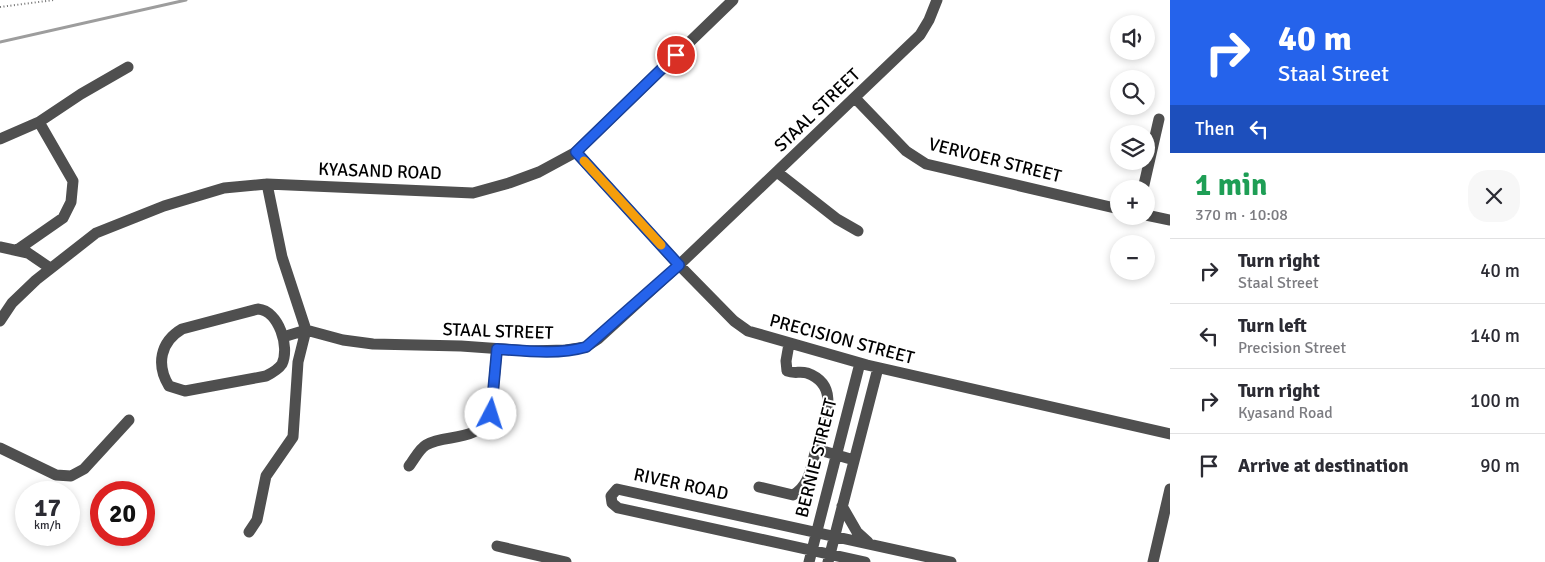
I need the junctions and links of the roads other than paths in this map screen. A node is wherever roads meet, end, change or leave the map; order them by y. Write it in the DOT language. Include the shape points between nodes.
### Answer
graph roads {
  1 [pos="733,0"];
  2 [pos="937,0"];
  3 [pos="128,67"];
  4 [pos="855,98"];
  5 [pos="1159,119"];
  6 [pos="39,122"];
  7 [pos="0,139"];
  8 [pos="576,152"];
  9 [pos="777,172"];
  10 [pos="1145,180"];
  11 [pos="267,184"];
  12 [pos="1110,206"];
  13 [pos="1155,217"];
  14 [pos="1170,220"];
  15 [pos="858,231"];
  16 [pos="0,247"];
  17 [pos="17,250"];
  18 [pos="679,265"];
  19 [pos="50,268"];
  20 [pos="0,321"];
  21 [pos="306,330"];
  22 [pos="283,337"];
  23 [pos="789,344"];
  24 [pos="497,349"];
  25 [pos="860,363"];
  26 [pos="878,368"];
  27 [pos="129,420"];
  28 [pos="1170,434"];
  29 [pos="0,448"];
  30 [pos="816,449"];
  31 [pos="836,454"];
  32 [pos="854,460"];
  33 [pos="409,466"];
  34 [pos="759,488"];
  35 [pos="1170,489"];
  36 [pos="842,506"];
  37 [pos="816,530"];
  38 [pos="249,532"];
  39 [pos="834,535"];
  40 [pos="869,543"];
  41 [pos="497,546"];
  42 [pos="812,549"];
  43 [pos="829,558"];
  44 [pos="566,562"];
  45 [pos="809,562"];
  46 [pos="865,562"];
  47 [pos="951,562"];
  48 [pos="1153,562"];
  1 -- 8 [label="street, KYASAND ROAD"];
  2 -- 4 [label="street, STAAL STREET" via="920,36"];
  3 -- 6 [label="street"];
  4 -- 9 [label="street, STAAL STREET"];
  4 -- 12 [label="street, VERVOER STREET" via="906,151 926,164"];
  5 -- 10 [label="street"];
  6 -- 7 [label="street"];
  6 -- 17 [label="street" via="72,178 73,193 63,218"];
  8 -- 11 [label="street, KYASAND ROAD" via="531,175 473,192"];
  8 -- 18 [label="street, PRECISION STREET"];
  9 -- 15 [label="street" via="837,219"];
  9 -- 18 [label="street, STAAL STREET"];
  11 -- 19 [label="street, KYASAND ROAD" via="224,188 109,226"];
  11 -- 21 [label="street" via="282,257"];
  13 -- 14 [label="street"];
  16 -- 17 [label="street"];
  17 -- 19 [label="street" via="28,253"];
  18 -- 23 [label="street, PRECISION STREET" via="734,321 748,331"];
  18 -- 24 [label="street, STAAL STREET" via="586,347 529,351"];
  19 -- 20 [label="street, KYASAND ROAD" via="12,303"];
  21 -- 22 [label="street"];
  21 -- 24 [label="street, STAAL STREET" via="357,343"];
  21 -- 38 [label="street" via="298,362 293,437 266,476 257,520"];
  22 -- 22 [label="street" via="281,365 266,376 185,391 169,386 164,379 162,354 173,334 182,329 258,309 266,310 276,320"];
  23 -- 25 [label="street, PRECISION STREET"];
  23 -- 30 [label="street" via="787,371 808,374 828,391"];
  24 -- 33 [label="street" via="488,420 468,434 428,444"];
  25 -- 26 [label="street, PRECISION STREET"];
  25 -- 31 [label="street, BERNIE STREET"];
  26 -- 28 [label="street, PRECISION STREET"];
  26 -- 32 [label="street, BERNIE STREET"];
  27 -- 29 [label="street" via="84,469 72,476 56,475"];
  30 -- 31 [label="street"];
  30 -- 34 [label="street" via="807,482 797,492 792,495"];
  31 -- 32 [label="street"];
  31 -- 37 [label="street, BERNIE STREET"];
  32 -- 36 [label="street, BERNIE STREET"];
  35 -- 48 [label="street"];
  36 -- 39 [label="street, BERNIE STREET"];
  36 -- 40 [label="street" via="857,532"];
  37 -- 39 [label="street, RIVER ROAD"];
  37 -- 42 [label="street, BERNIE STREET"];
  37 -- 42 [label="street, RIVER ROAD" via="617,489 611,496 612,503 618,508"];
  39 -- 40 [label="street, RIVER ROAD"];
  39 -- 43 [label="street, BERNIE STREET"];
  40 -- 47 [label="street, RIVER ROAD"];
  41 -- 44 [label="street"];
  42 -- 43 [label="street, RIVER ROAD"];
  42 -- 45 [label="street, BERNIE STREET"];
  43 -- 46 [label="street, RIVER ROAD"];
}
